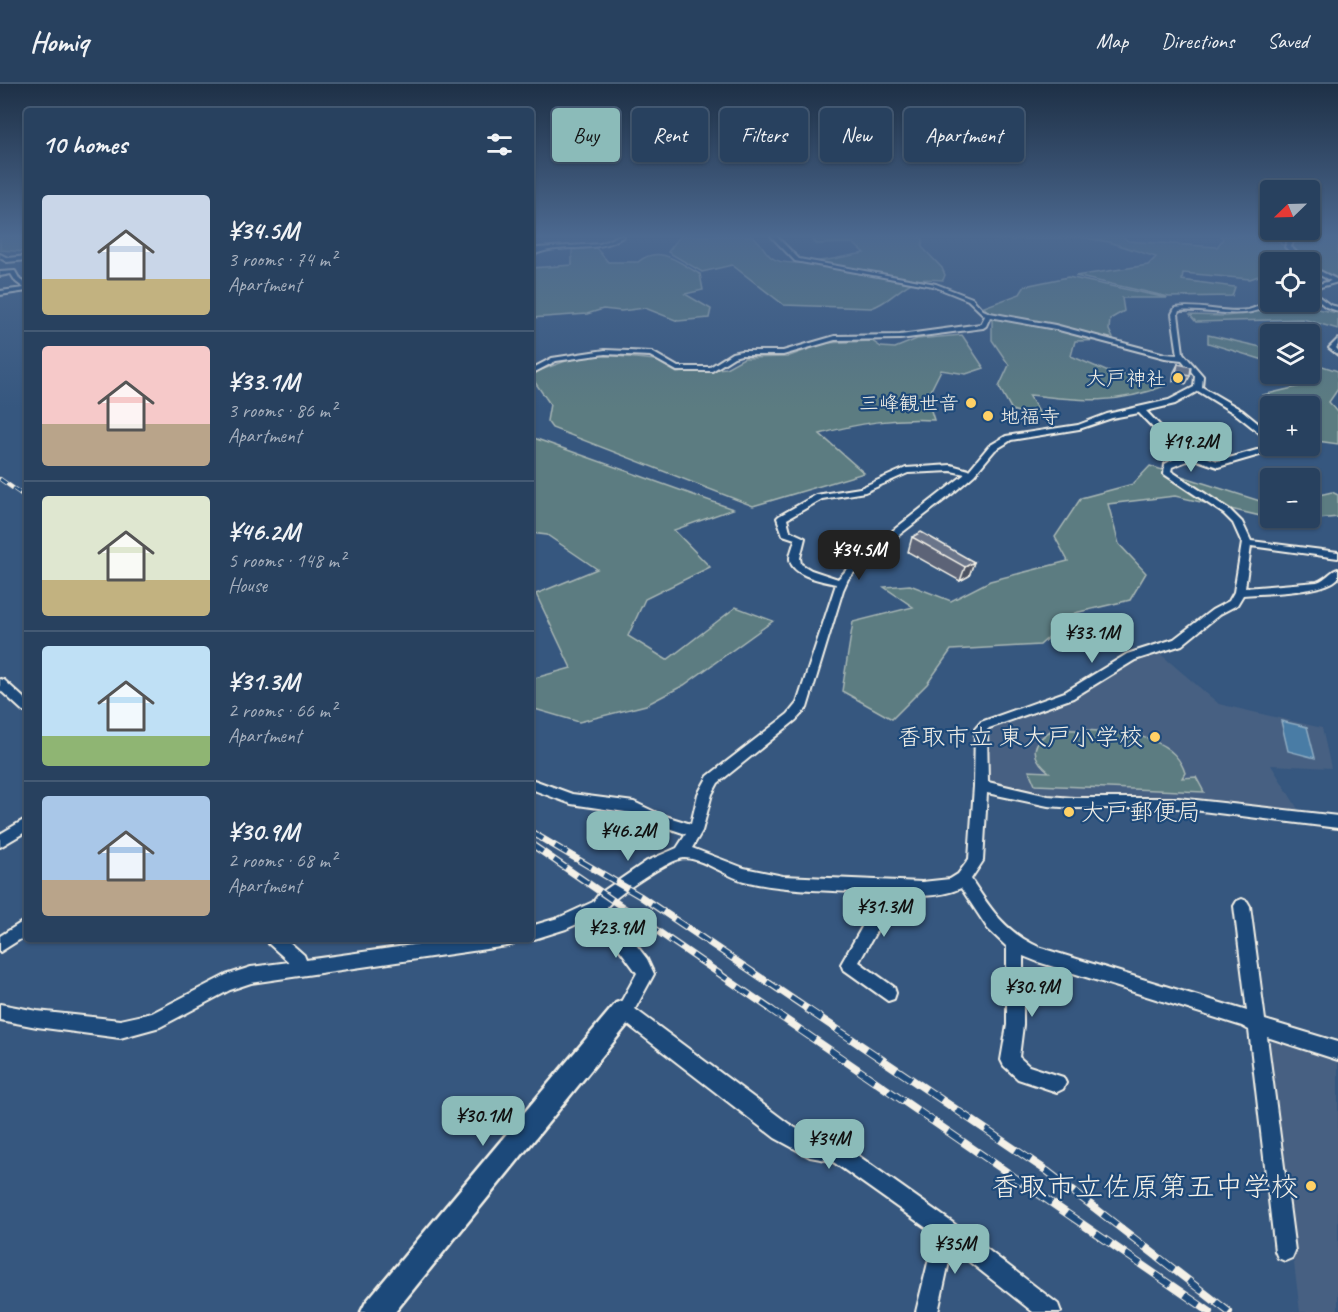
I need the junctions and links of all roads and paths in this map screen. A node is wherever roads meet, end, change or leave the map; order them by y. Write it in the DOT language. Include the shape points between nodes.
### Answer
graph roads {
  1 [pos="955,293"];
  2 [pos="1320,298"];
  3 [pos="1260,308"];
  4 [pos="1338,309"];
  5 [pos="988,315"];
  6 [pos="1338,341"];
  7 [pos="1338,353"];
  8 [pos="1184,358"];
  9 [pos="534,370"];
  10 [pos="1198,388"];
  11 [pos="1141,410"];
  12 [pos="1260,429"];
  13 [pos="1182,452"];
  14 [pos="1260,452"];
  15 [pos="971,473"];
  16 [pos="1247,543"];
  17 [pos="1338,555"];
  18 [pos="1338,572"];
  19 [pos="842,583"];
  20 [pos="1239,592"];
  21 [pos="0,683"];
  22 [pos="24,705"];
  23 [pos="534,785"];
  24 [pos="981,786"];
  25 [pos="1338,822"];
  26 [pos="24,826"];
  27 [pos="695,831"];
  28 [pos="0,841"];
  29 [pos="682,852"];
  30 [pos="963,879"];
  31 [pos="860,885"];
  32 [pos="1242,906"];
  33 [pos="598,907"];
  34 [pos="24,928"];
  35 [pos="534,932"];
  36 [pos="278,942"];
  37 [pos="485,942"];
  38 [pos="0,945"];
  39 [pos="1015,945"];
  40 [pos="298,967"];
  41 [pos="888,993"];
  42 [pos="624,1011"];
  43 [pos="0,1012"];
  44 [pos="1258,1026"];
  45 [pos="1338,1051"];
  46 [pos="1057,1083"];
  47 [pos="946,1230"];
  48 [pos="1285,1251"];
  49 [pos="376,1312"];
  50 [pos="927,1312"];
  51 [pos="1050,1312"];
  1 -- 5 [label="street" via="970,299"];
  2 -- 4 [label="street"];
  3 -- 8 [label="street" via="1233,313 1178,309 1175,314"];
  5 -- 8 [label="street"];
  5 -- 9 [label="street" via="983,326 900,337 835,338 783,353 741,353 712,369 677,369 652,354 605,352 554,359"];
  6 -- 7 [label="street" via="1332,348"];
  8 -- 10 [label="street" via="1199,376"];
  10 -- 11 [label="street" via="1172,402"];
  10 -- 12 [label="street"];
  11 -- 13 [label="street"];
  11 -- 15 [label="street" via="1079,427 1009,438 992,448"];
  13 -- 14 [label="street" via="1218,464"];
  13 -- 16 [label="street" via="1184,459 1171,463 1167,472 1235,519"];
  15 -- 19 [label="street" via="868,554"];
  15 -- 19 [label="street" via="951,468 906,471 862,490 819,497 782,518 786,533 800,538 795,554 798,566"];
  16 -- 17 [label="street"];
  16 -- 20 [label="street"];
  18 -- 20 [label="street" via="1332,580 1317,585"];
  19 -- 27 [label="street" via="803,705 720,772 705,789"];
  20 -- 24 [label="street" via="1233,603 1178,642 1131,657 1069,694 985,725 981,729"];
  21 -- 22 [label="street"];
  23 -- 27 [label="street" via="571,799 634,808"];
  24 -- 25 [label="street" via="1048,801 1178,803"];
  24 -- 30 [label="street" via="976,861"];
  26 -- 28 [label="street"];
  27 -- 29 [label="street"];
  29 -- 31 [label="street" via="761,879"];
  29 -- 33 [label="street" via="652,865"];
  30 -- 31 [label="street" via="953,885 928,888"];
  30 -- 39 [label="street" via="993,928"];
  31 -- 41 [label="street" via="870,928 849,964"];
  32 -- 44 [label="street"];
  33 -- 35 [label="street"];
  33 -- 42 [label="street" via="646,974"];
  34 -- 38 [label="street"];
  36 -- 40 [label="street" via="298,960"];
  37 -- 40 [label="street"];
  39 -- 44 [label="street"];
  39 -- 46 [label="street" via="1010,1060 1024,1073"];
  40 -- 43 [label="street" via="226,982 154,1021 120,1029"];
  42 -- 47 [label="street" via="782,1131 810,1148 836,1152"];
  42 -- 49 [label="main road"];
  44 -- 45 [label="street"];
  44 -- 48 [label="street"];
  47 -- 50 [label="street"];
  47 -- 51 [label="street"];
}
